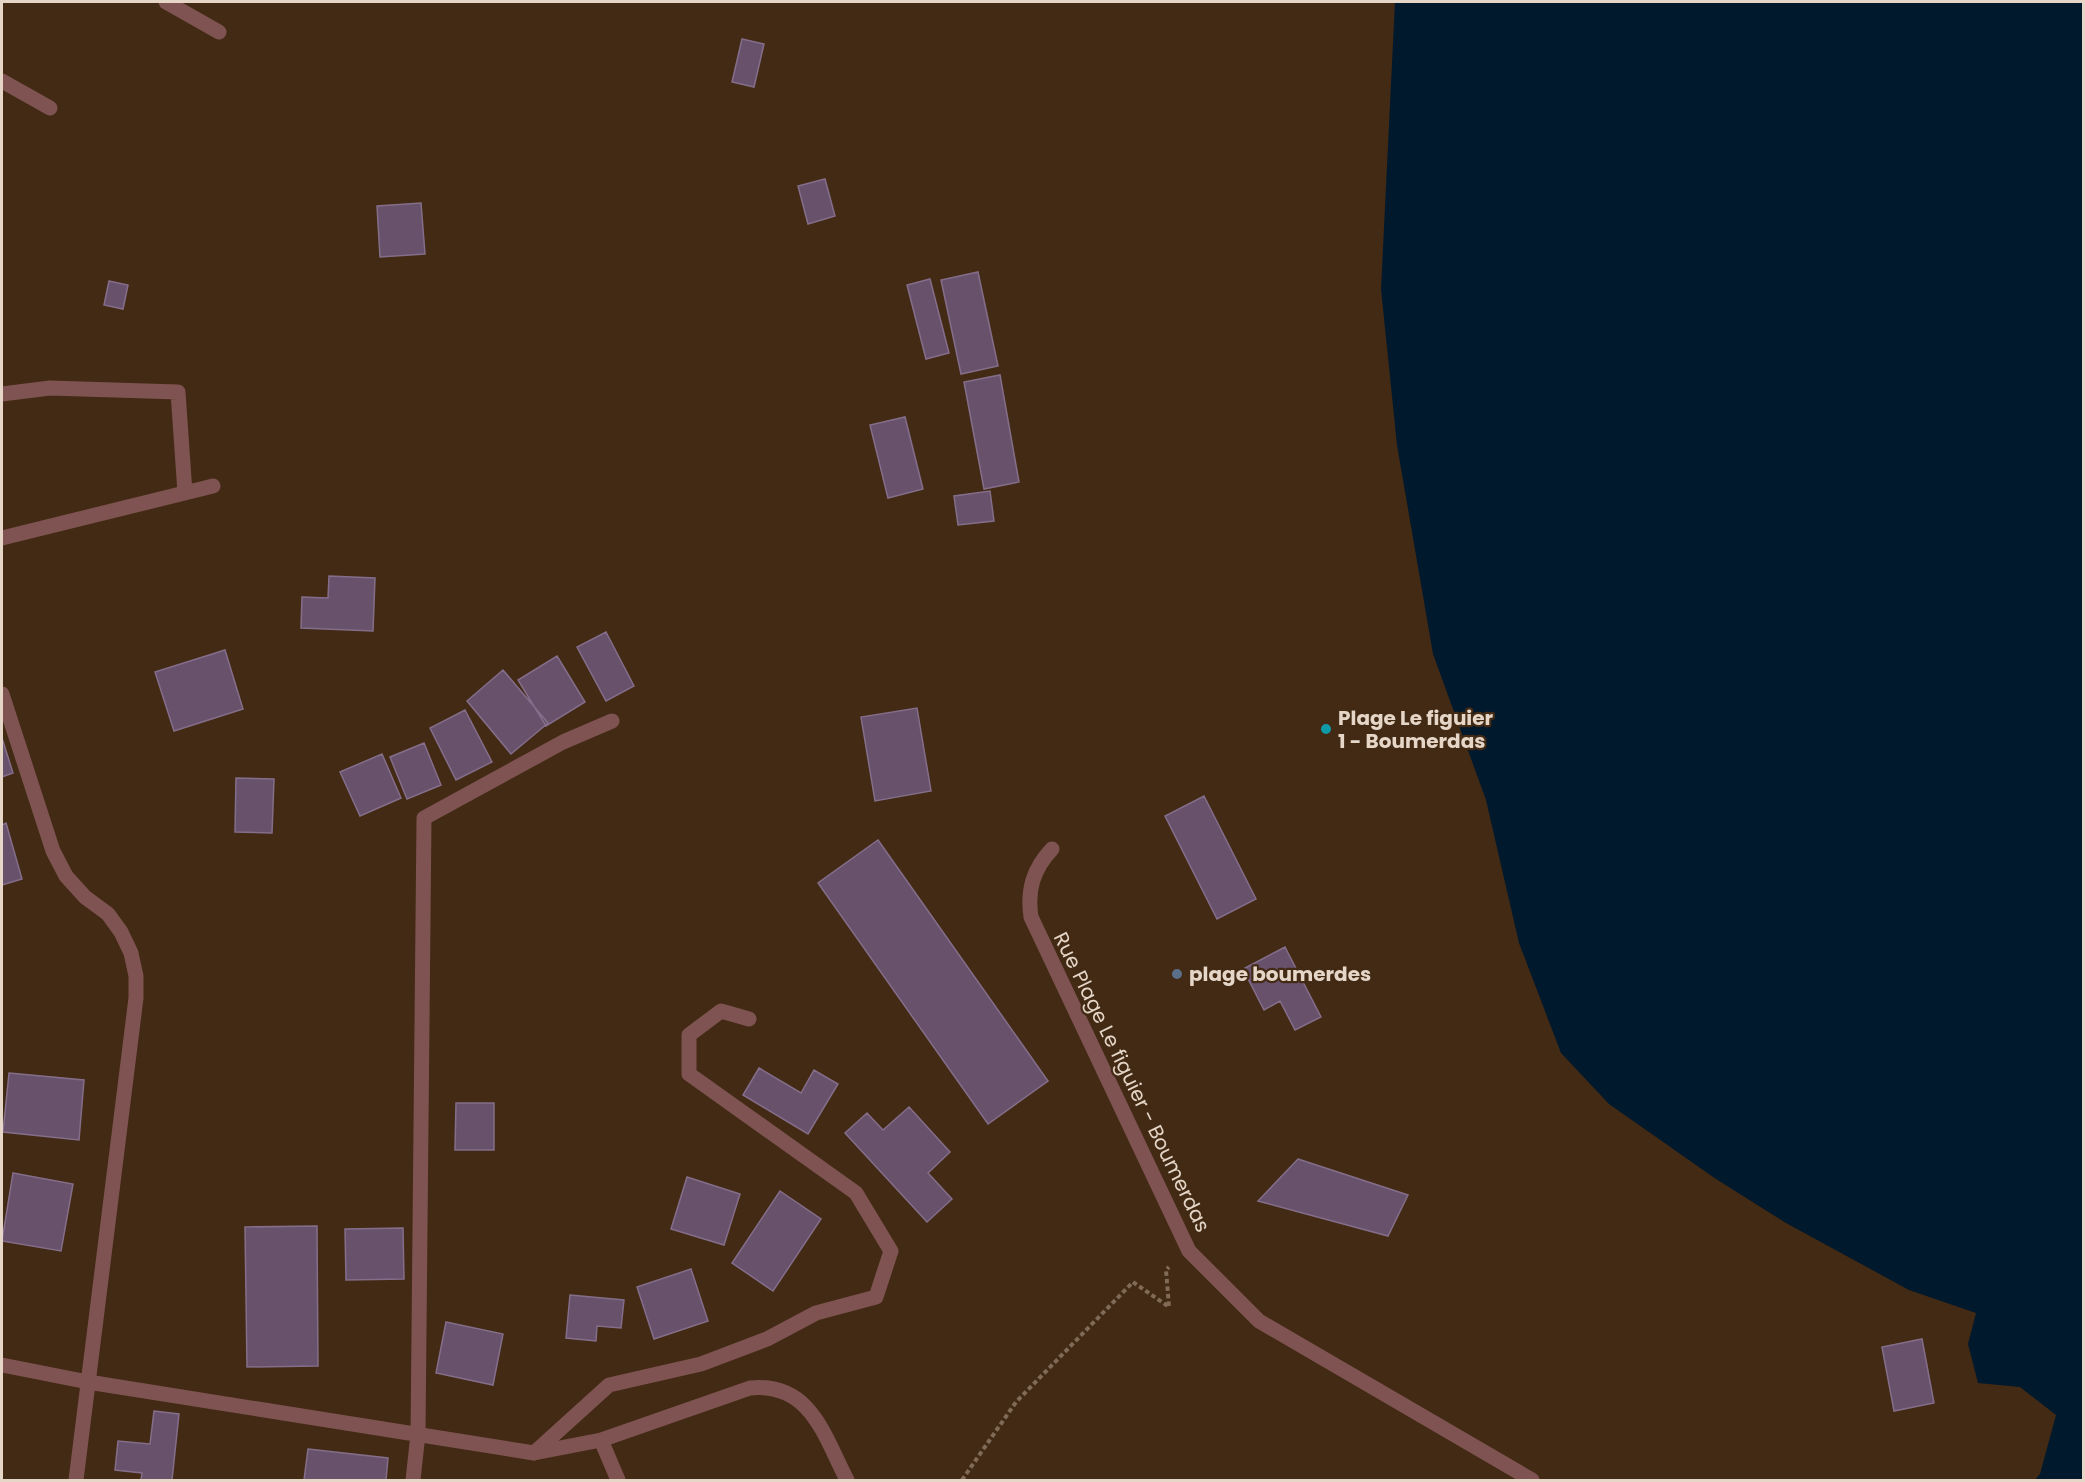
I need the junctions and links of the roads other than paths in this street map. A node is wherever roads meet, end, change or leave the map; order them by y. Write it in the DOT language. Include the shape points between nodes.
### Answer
graph roads {
  1 [pos="166,2"];
  2 [pos="219,32"];
  3 [pos="2,81"];
  4 [pos="50,108"];
  5 [pos="2,394"];
  6 [pos="213,486"];
  7 [pos="185,493"];
  8 [pos="2,538"];
  9 [pos="2,694"];
  10 [pos="612,721"];
  11 [pos="1052,849"];
  12 [pos="749,1019"];
  13 [pos="2,1365"];
  14 [pos="88,1382"];
  15 [pos="418,1434"];
  16 [pos="601,1440"];
  17 [pos="534,1453"];
  18 [pos="76,1480"];
  19 [pos="413,1480"];
  20 [pos="618,1480"];
  21 [pos="846,1480"];
  22 [pos="1532,1480"];
  1 -- 2 [label="street"];
  3 -- 4 [label="street"];
  5 -- 7 [label="street" via="50,388 178,392"];
  6 -- 7 [label="street"];
  7 -- 8 [label="street"];
  9 -- 14 [label="street" via="53,851 66,876 108,914 121,932 136,976"];
  10 -- 15 [label="street" via="563,742 424,818"];
  11 -- 22 [label="street, Rue Plage Le figuier - Boumerdas" via="1035,873 1029,895 1031,917 1189,1251 1259,1320"];
  12 -- 17 [label="street" via="721,1011 689,1035 689,1074 856,1193 891,1251 876,1297 816,1312 767,1338 701,1364 609,1385"];
  13 -- 14 [label="street"];
  14 -- 15 [label="street"];
  14 -- 18 [label="street"];
  15 -- 17 [label="street"];
  15 -- 19 [label="street"];
  16 -- 17 [label="street"];
  16 -- 20 [label="street"];
  16 -- 21 [label="street" via="744,1390 778,1388 811,1410"];
}
